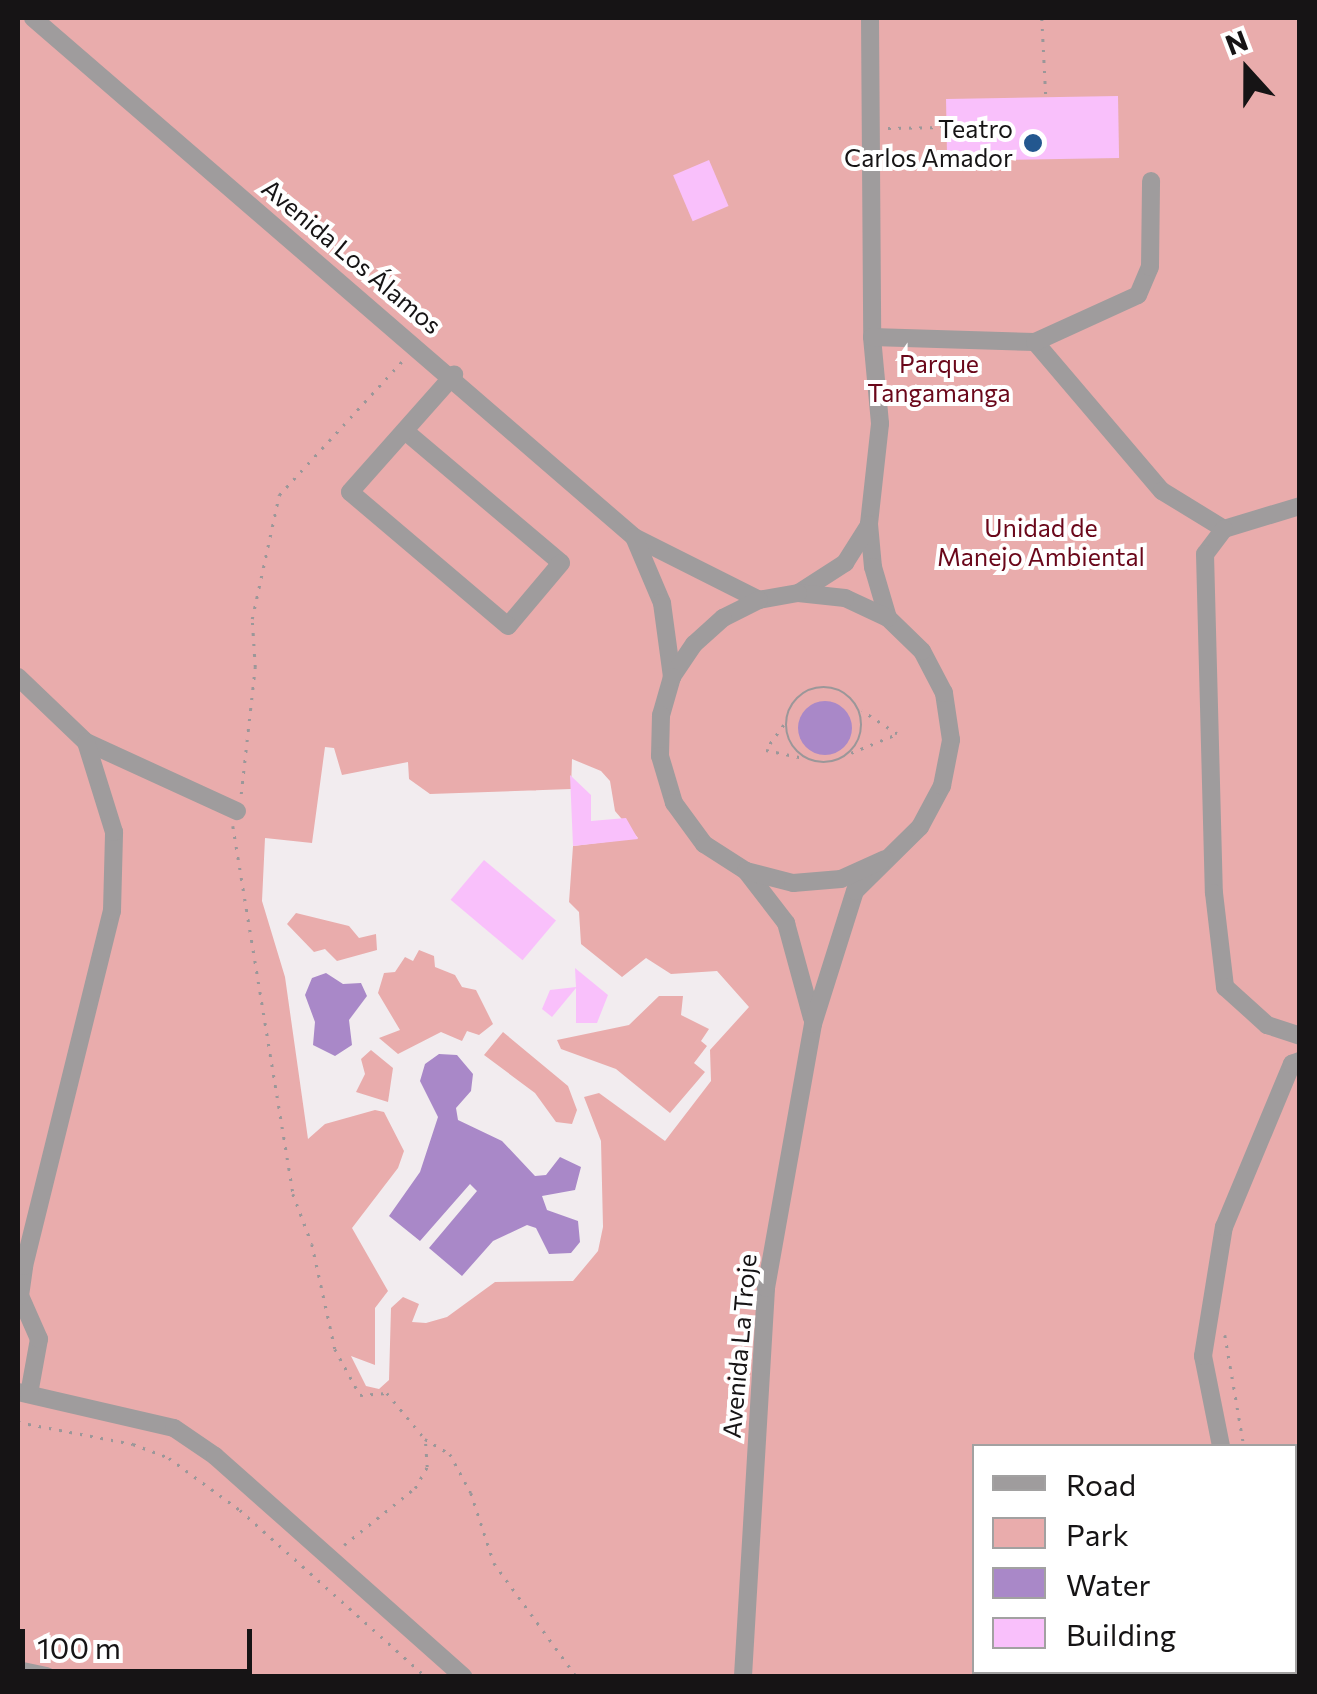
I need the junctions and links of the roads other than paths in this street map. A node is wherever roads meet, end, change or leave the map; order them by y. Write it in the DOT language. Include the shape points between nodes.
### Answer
graph roads {
  1 [pos="34,18"];
  2 [pos="870,18"];
  3 [pos="1151,181"];
  4 [pos="872,337"];
  5 [pos="1034,342"];
  6 [pos="454,374"];
  7 [pos="404,431"];
  8 [pos="1300,506"];
  9 [pos="869,524"];
  10 [pos="1224,529"];
  11 [pos="634,537"];
  12 [pos="798,593"];
  13 [pos="759,600"];
  14 [pos="888,618"];
  15 [pos="672,677"];
  16 [pos="18,678"];
  17 [pos="86,742"];
  18 [pos="236,811"];
  19 [pos="885,859"];
  20 [pos="746,871"];
  21 [pos="813,1024"];
  22 [pos="1300,1036"];
  23 [pos="1300,1061"];
  24 [pos="23,1393"];
  25 [pos="1221,1444"];
  26 [pos="18,1670"];
  27 [pos="46,1676"];
  28 [pos="462,1676"];
  29 [pos="743,1676"];
  1 -- 6 [label="street, Avenida Los Álamos"];
  2 -- 4 [label="street"];
  3 -- 5 [label="street" via="1150,267 1138,295"];
  4 -- 5 [label="street"];
  4 -- 9 [label="street" via="880,424"];
  5 -- 10 [label="street" via="1162,491"];
  6 -- 7 [label="street"];
  6 -- 11 [label="street, Avenida Los Álamos"];
  7 -- 7 [label="street" via="350,492 508,626 561,563"];
  8 -- 10 [label="street"];
  9 -- 12 [label="street" via="846,563"];
  9 -- 14 [label="street"];
  10 -- 22 [label="street" via="1205,554 1214,893 1225,988 1268,1025"];
  11 -- 13 [label="street, Avenida Los Álamos"];
  11 -- 15 [label="street, Avenida Los Álamos" via="662,603"];
  12 -- 13 [label="street"];
  12 -- 14 [label="street" via="845,598"];
  13 -- 15 [label="street" via="694,644"];
  14 -- 19 [label="street" via="922,651 944,693 951,740 942,786 920,827"];
  15 -- 20 [label="street" via="661,715 660,756 674,804 704,844"];
  16 -- 17 [label="street"];
  17 -- 18 [label="street"];
  17 -- 24 [label="street" via="114,832 114,894 24,1266 20,1296 40,1338"];
  19 -- 20 [label="street" via="841,879 793,883"];
  19 -- 21 [label="street, Avenida La Troje" via="856,891 840,925"];
  20 -- 21 [label="street, Avenida La Troje" via="786,923"];
  21 -- 29 [label="street, Avenida La Troje" via="766,1288"];
  23 -- 25 [label="street" via="1292,1064 1224,1227 1204,1356"];
  24 -- 28 [label="street" via="174,1428"];
  26 -- 27 [label="street"];
}
